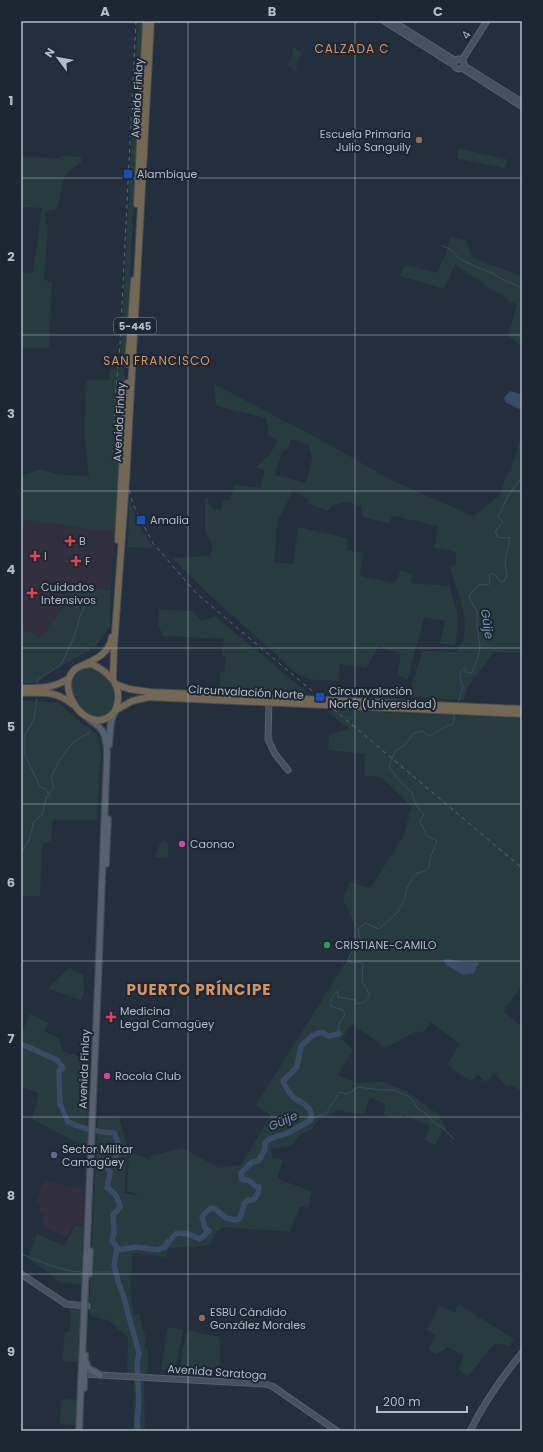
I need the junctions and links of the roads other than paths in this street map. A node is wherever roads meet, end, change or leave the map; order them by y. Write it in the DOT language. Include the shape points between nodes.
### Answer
graph roads {
  1 [pos="146,21"];
  2 [pos="151,21"];
  3 [pos="384,21"];
  4 [pos="392,21"];
  5 [pos="487,21"];
  6 [pos="455,63"];
  7 [pos="463,65"];
  8 [pos="522,104"];
  9 [pos="83,664"];
  10 [pos="68,679"];
  11 [pos="114,682"];
  12 [pos="21,688"];
  13 [pos="21,693"];
  14 [pos="269,700"];
  15 [pos="74,706"];
  16 [pos="460,709"];
  17 [pos="522,709"];
  18 [pos="116,710"];
  19 [pos="522,714"];
  20 [pos="85,716"];
  21 [pos="288,770"];
  22 [pos="93,1125"];
  23 [pos="21,1274"];
  24 [pos="86,1306"];
  25 [pos="522,1353"];
  26 [pos="85,1359"];
  27 [pos="82,1374"];
  28 [pos="98,1375"];
  29 [pos="84,1382"];
  30 [pos="78,1431"];
  31 [pos="82,1431"];
  32 [pos="337,1431"];
  33 [pos="470,1431"];
  1 -- 9 [label="highway, Avenida Finlay / 5-445" via="134,275 112,633 111,641 103,654"];
  2 -- 11 [label="highway, Avenida Finlay / 5-445"];
  3 -- 6 [label="street"];
  4 -- 6 [label="street"];
  5 -- 7 [label="street, 4"];
  6 -- 7 [label="street" via="459,60"];
  6 -- 7 [label="street" via="457,69"];
  7 -- 8 [label="street"];
  9 -- 10 [label="highway, 5-445" via="74,669"];
  9 -- 11 [label="highway" via="96,666"];
  10 -- 12 [label="highway" via="53,687"];
  10 -- 15 [label="highway"];
  11 -- 14 [label="highway, Circunvalación Norte" via="129,689 149,692"];
  11 -- 18 [label="highway, 5-445"];
  13 -- 15 [label="highway" via="52,694"];
  14 -- 16 [label="highway, Circunvalación Norte"];
  14 -- 18 [label="highway, Circunvalación Norte" via="149,697 132,701"];
  14 -- 21 [label="street" via="268,739 275,754"];
  15 -- 20 [label="highway"];
  16 -- 17 [label="highway, Circunvalación Norte"];
  16 -- 19 [label="highway, Circunvalación Norte"];
  18 -- 20 [label="highway" via="103,720"];
  18 -- 22 [label="main road, Avenida Finlay" via="110,729 108,823"];
  20 -- 22 [label="main road, Avenida Finlay" via="100,727 106,739"];
  22 -- 24 [label="main road, Avenida Finlay"];
  23 -- 24 [label="street" via="66,1304"];
  24 -- 26 [label="main road, Avenida Finlay"];
  24 -- 27 [label="main road, Avenida Finlay"];
  25 -- 33 [label="street" via="499,1382"];
  26 -- 27 [label="main road, Avenida Finlay"];
  26 -- 28 [label="main road" via="88,1368"];
  27 -- 28 [label="street, Avenida Saratoga"];
  27 -- 29 [label="main road, Avenida Finlay"];
  27 -- 30 [label="main road, Avenida Finlay"];
  28 -- 29 [label="main road" via="89,1377"];
  28 -- 32 [label="street, Avenida Saratoga" via="259,1383 272,1386"];
  29 -- 31 [label="main road, Avenida Finlay"];
}
